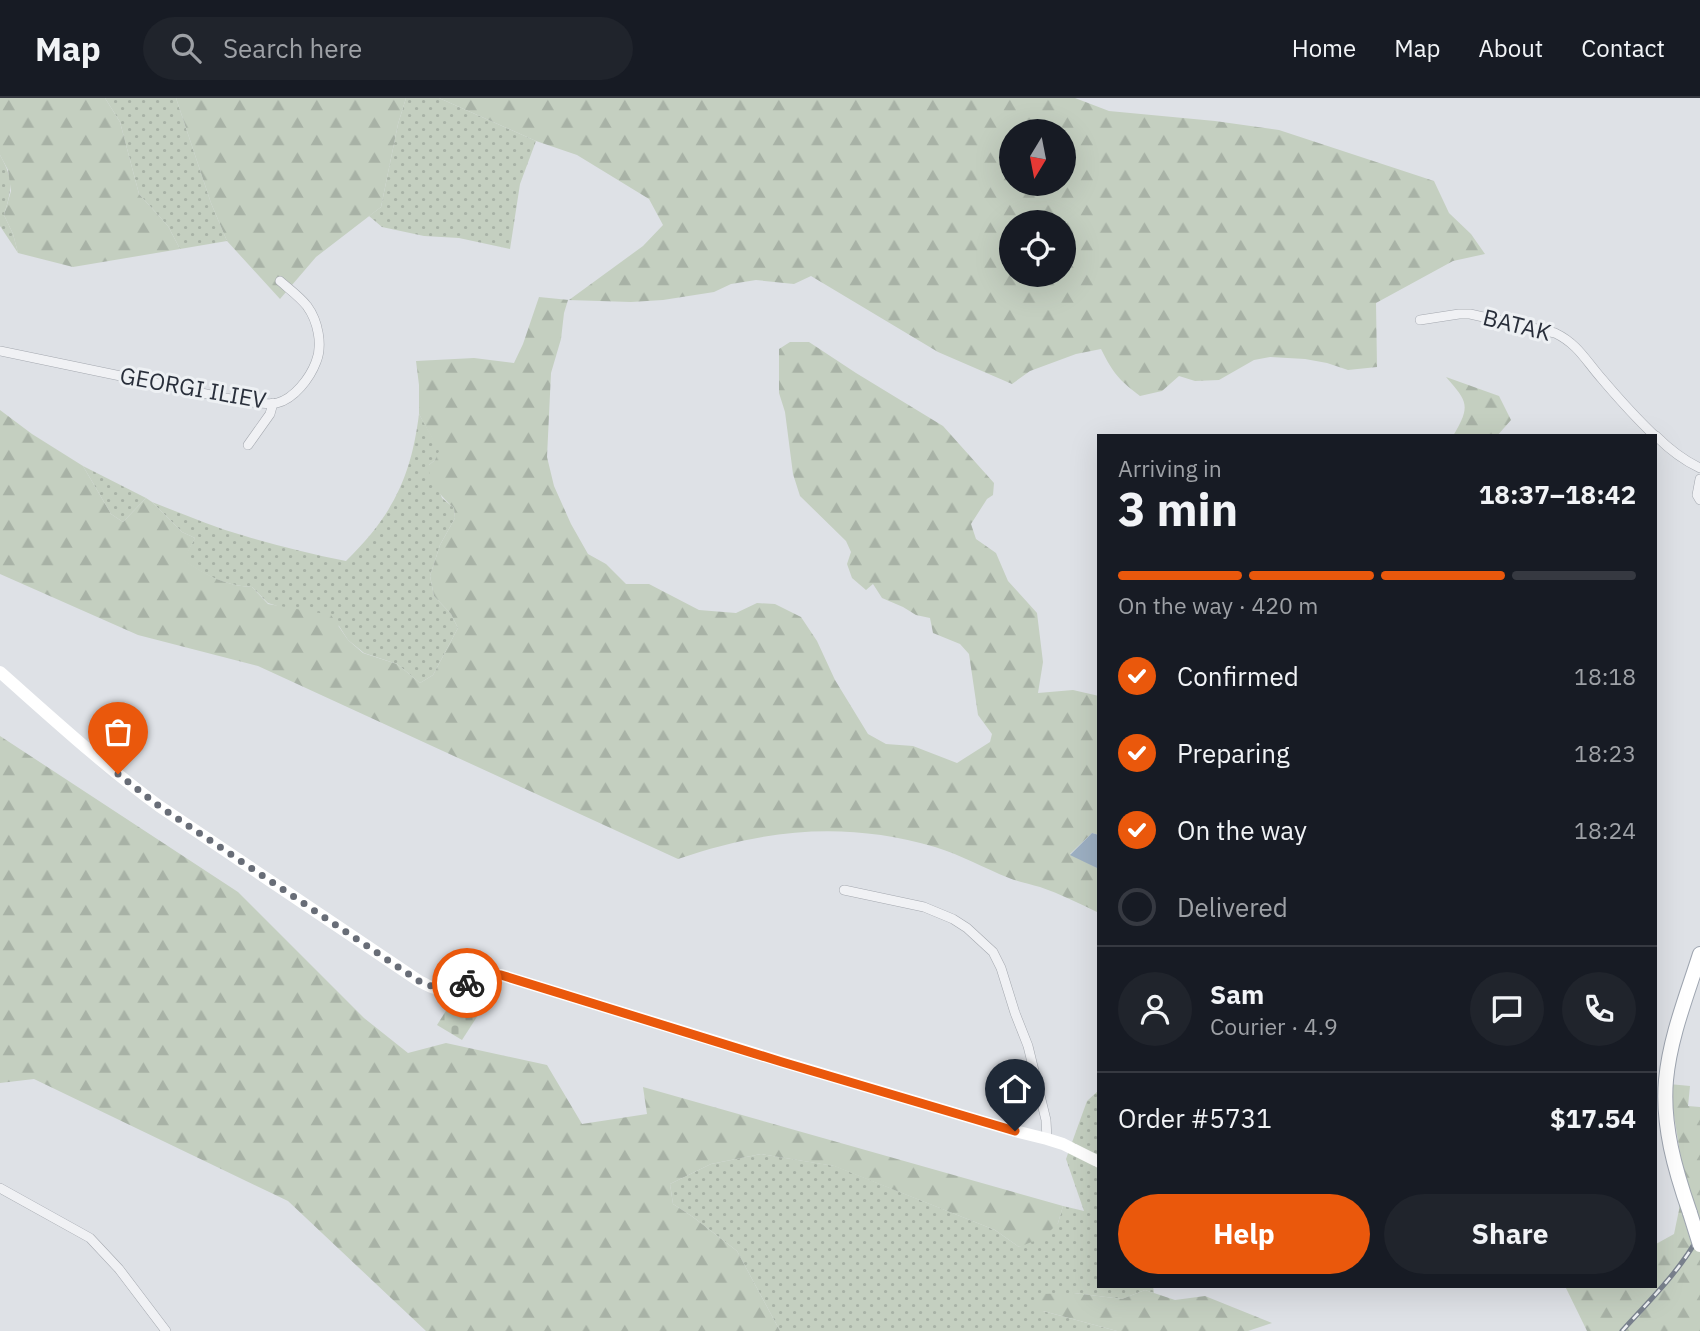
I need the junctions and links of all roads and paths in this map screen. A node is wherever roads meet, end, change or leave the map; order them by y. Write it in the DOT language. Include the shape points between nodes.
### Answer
graph roads {
  1 [pos="280,281"];
  2 [pos="1420,320"];
  3 [pos="0,351"];
  4 [pos="273,403"];
  5 [pos="1653,434"];
  6 [pos="1657,438"];
  7 [pos="248,445"];
  8 [pos="1700,468"];
  9 [pos="1700,479"];
  10 [pos="1700,500"];
  11 [pos="0,672"];
  12 [pos="844,890"];
  13 [pos="1700,954"];
  14 [pos="1662,1130"];
  15 [pos="1047,1139"];
  16 [pos="1097,1160"];
  17 [pos="0,1188"];
  18 [pos="1700,1245"];
  19 [pos="166,1331"];
  1 -- 4 [label="street, GEORGI ILIEV" via="310,311 319,348 303,384 285,400"];
  2 -- 5 [label="street, BATAK" via="1470,314 1566,338"];
  3 -- 4 [label="street, GEORGI ILIEV"];
  4 -- 7 [label="street"];
  6 -- 8 [label="street, BATAK"];
  9 -- 10 [label="street"];
  11 -- 15 [label="street" via="139,792 419,981 447,990 491,974 513,978"];
  12 -- 15 [label="street" via="924,907 953,919 993,951 1028,1046"];
  13 -- 14 [label="main road" via="1667,1067"];
  14 -- 18 [label="main road, bridge"];
  15 -- 16 [label="street"];
  17 -- 19 [label="street" via="90,1238"];
}
